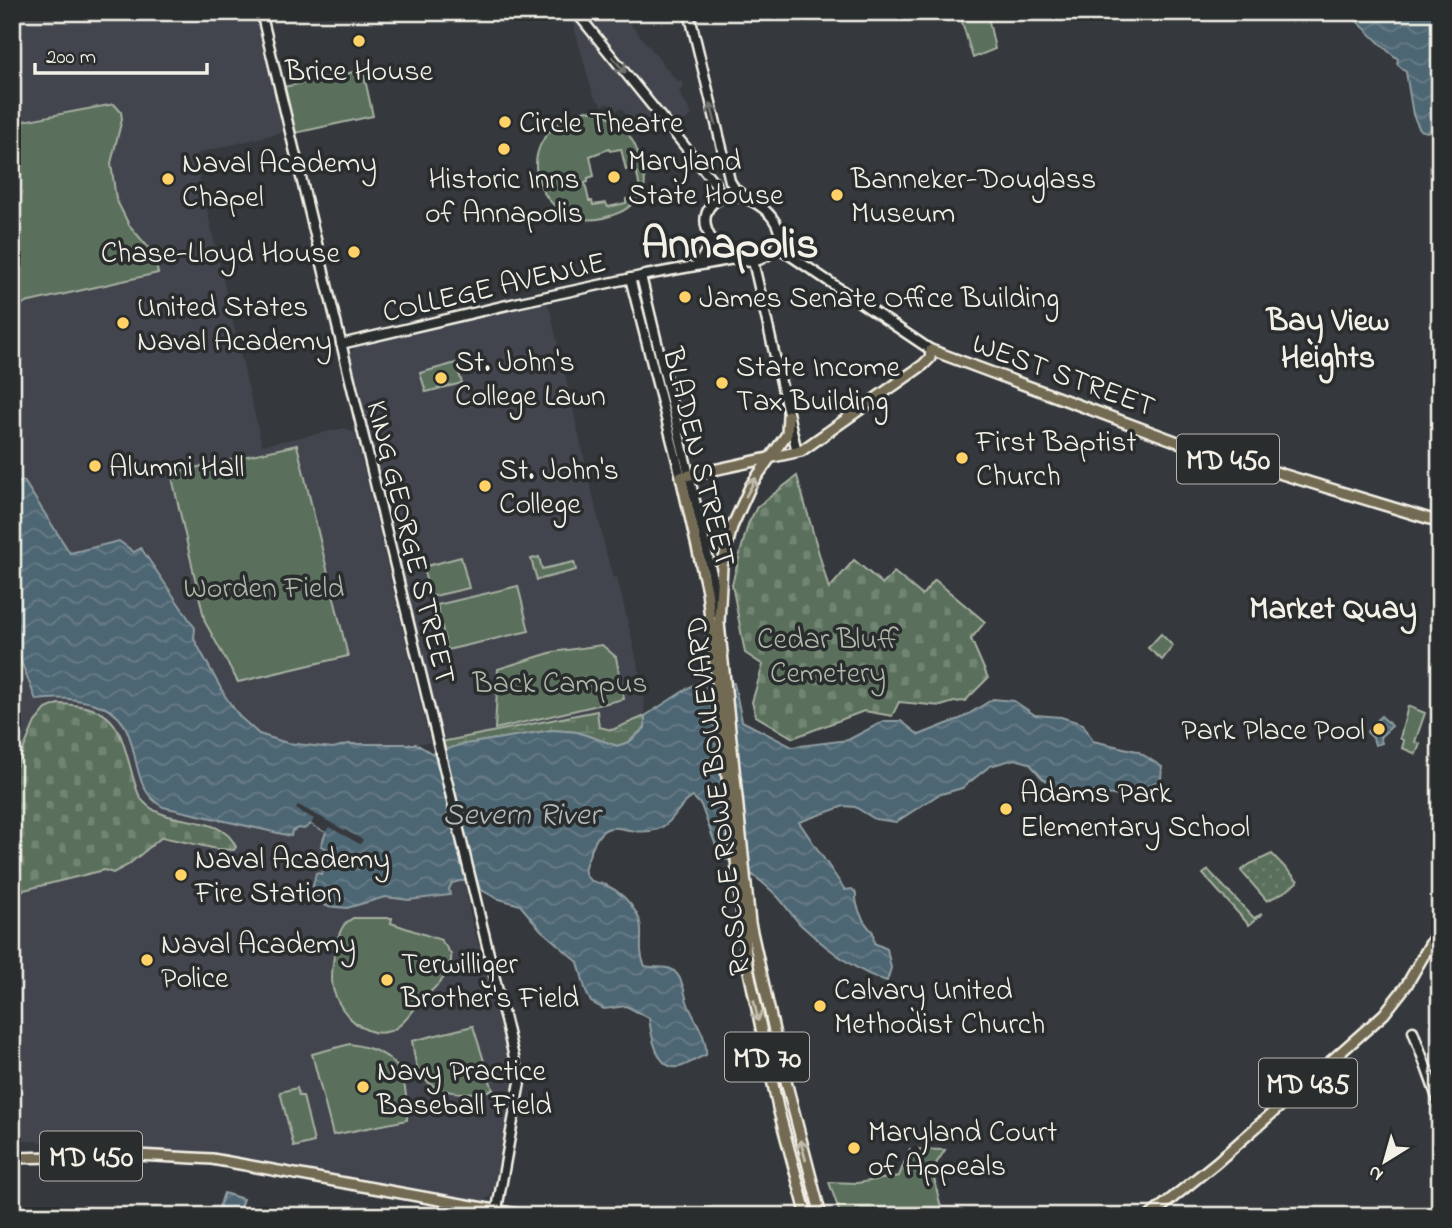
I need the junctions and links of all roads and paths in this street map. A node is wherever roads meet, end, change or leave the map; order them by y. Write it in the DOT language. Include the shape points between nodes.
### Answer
graph roads {
  1 [pos="261,12"];
  2 [pos="576,12"];
  3 [pos="688,12"];
  4 [pos="747,197"];
  5 [pos="720,198"];
  6 [pos="709,236"];
  7 [pos="776,246"];
  8 [pos="734,259"];
  9 [pos="753,261"];
  10 [pos="699,264"];
  11 [pos="640,276"];
  12 [pos="630,278"];
  13 [pos="341,344"];
  14 [pos="930,351"];
  15 [pos="788,415"];
  16 [pos="797,452"];
  17 [pos="769,459"];
  18 [pos="685,476"];
  19 [pos="1440,522"];
  20 [pos="719,623"];
  21 [pos="717,648"];
  22 [pos="743,895"];
  23 [pos="1440,927"];
  24 [pos="1413,1031"];
  25 [pos="1440,1106"];
  26 [pos="12,1158"];
  27 [pos="497,1209"];
  28 [pos="528,1216"];
  29 [pos="807,1216"];
  30 [pos="821,1216"];
  31 [pos="1150,1216"];
  1 -- 13 [label="main road, KING GEORGE STREET"];
  2 -- 5 [label="main road, one-way" via="717,186"];
  4 -- 3 [label="main road, one-way" via="730,181"];
  4 -- 5 [label="main road"];
  4 -- 7 [label="main road" via="774,218"];
  5 -- 6 [label="main road" via="705,216"];
  6 -- 8 [label="main road"];
  6 -- 10 [label="main road"];
  7 -- 9 [label="main road" via="768,256"];
  7 -- 14 [label="main road, WEST STREET / MD 450"];
  8 -- 9 [label="main road"];
  8 -- 10 [label="main road, COLLEGE AVENUE"];
  9 -- 15 [label="main road"];
  10 -- 11 [label="main road, COLLEGE AVENUE"];
  11 -- 12 [label="main road, COLLEGE AVENUE"];
  11 -- 18 [label="main road, BLADEN STREET / MD 70"];
  12 -- 13 [label="main road, COLLEGE AVENUE"];
  12 -- 18 [label="main road, BLADEN STREET / MD 70"];
  13 -- 27 [label="main road, KING GEORGE STREET" via="520,1082"];
  14 -- 16 [label="main road" via="923,365"];
  14 -- 19 [label="main road, WEST STREET / MD 450" via="1186,445"];
  15 -- 16 [label="main road"];
  15 -- 17 [label="main road, ROSCOE ROWE BOULEVARD" via="787,434"];
  16 -- 17 [label="main road"];
  17 -- 18 [label="main road"];
  20 -- 17 [label="main road, ROSCOE ROWE BOULEVARD, one-way" via="728,539 751,485"];
  18 -- 20 [label="main road, BLADEN STREET / MD 70" via="712,574"];
  18 -- 21 [label="main road, BLADEN STREET / MD 70"];
  20 -- 21 [label="main road, ROSCOE ROWE BOULEVARD / MD 70"];
  21 -- 22 [label="main road, ROSCOE ROWE BOULEVARD / MD 70"];
  22 -- 29 [label="main road, ROSCOE ROWE BOULEVARD / MD 70, one-way" via="747,962 756,1010"];
  30 -- 22 [label="main road, ROSCOE ROWE BOULEVARD / MD 70, one-way"];
  23 -- 31 [label="main road, MD 435" via="1384,1014 1209,1170"];
  24 -- 25 [label="main road"];
  26 -- 27 [label="main road, MD 450" via="170,1155 228,1161"];
  27 -- 28 [label="main road"];
}
